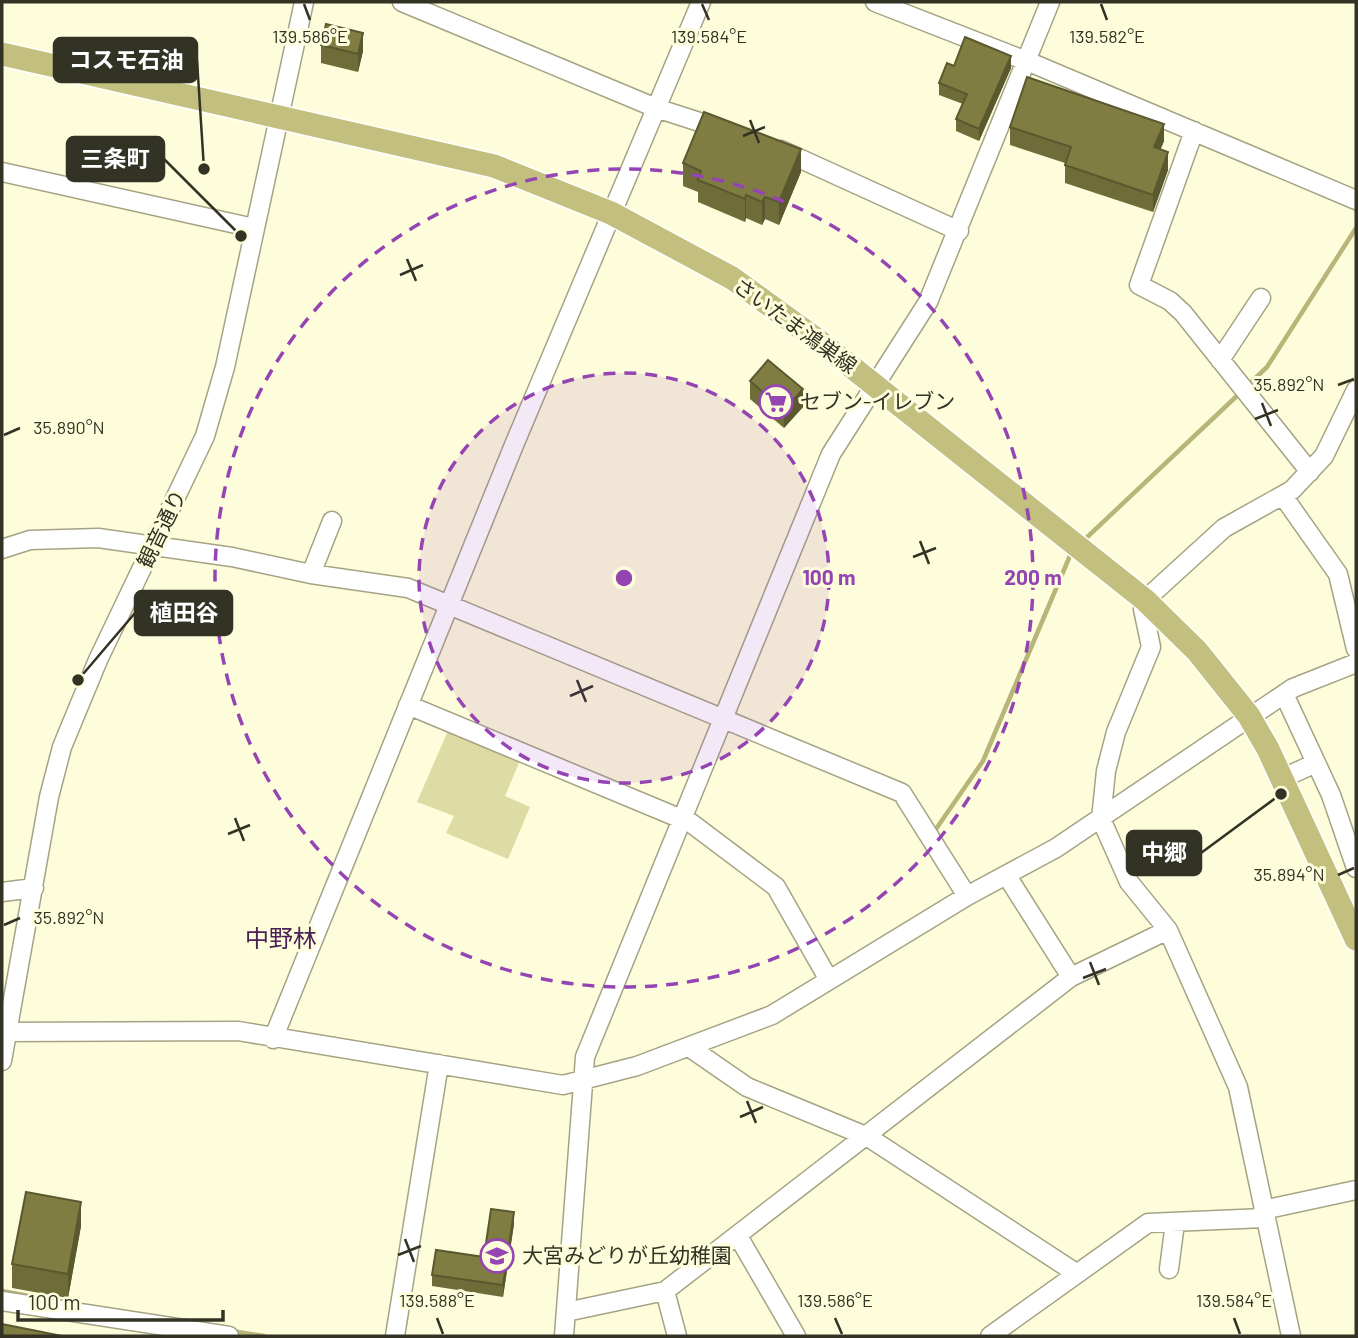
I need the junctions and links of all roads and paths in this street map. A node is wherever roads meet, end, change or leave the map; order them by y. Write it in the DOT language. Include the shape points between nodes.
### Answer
graph roads {
  1 [pos="304,2"];
  2 [pos="402,2"];
  3 [pos="701,2"];
  4 [pos="875,2"];
  5 [pos="1050,2"];
  6 [pos="2,54"];
  7 [pos="1025,61"];
  8 [pos="656,108"];
  9 [pos="279,115"];
  10 [pos="1194,131"];
  11 [pos="739,134"];
  12 [pos="764,142"];
  13 [pos="2,172"];
  14 [pos="1356,200"];
  15 [pos="611,213"];
  16 [pos="254,228"];
  17 [pos="959,231"];
  18 [pos="1261,298"];
  19 [pos="1220,360"];
  20 [pos="877,386"];
  21 [pos="1356,390"];
  22 [pos="1310,472"];
  23 [pos="1283,496"];
  24 [pos="332,521"];
  25 [pos="153,545"];
  26 [pos="2,550"];
  27 [pos="311,574"];
  28 [pos="1145,600"];
  29 [pos="450,603"];
  30 [pos="1356,649"];
  31 [pos="1356,663"];
  32 [pos="1284,694"];
  33 [pos="408,705"];
  34 [pos="1249,716"];
  35 [pos="724,718"];
  36 [pos="1316,763"];
  37 [pos="1283,778"];
  38 [pos="1101,819"];
  39 [pos="682,820"];
  40 [pos="1356,868"];
  41 [pos="1007,876"];
  42 [pos="33,888"];
  43 [pos="2,892"];
  44 [pos="967,896"];
  45 [pos="1168,930"];
  46 [pos="1356,939"];
  47 [pos="1071,977"];
  48 [pos="829,980"];
  49 [pos="4,1032"];
  50 [pos="273,1039"];
  51 [pos="689,1046"];
  52 [pos="2,1061"];
  53 [pos="439,1064"];
  54 [pos="582,1082"];
  55 [pos="868,1137"];
  56 [pos="1356,1190"];
  57 [pos="1263,1214"];
  58 [pos="1175,1223"];
  59 [pos="738,1236"];
  60 [pos="1168,1269"];
  61 [pos="1076,1273"];
  62 [pos="665,1291"];
  63 [pos="2,1301"];
  64 [pos="566,1312"];
  65 [pos="229,1336"];
  66 [pos="395,1336"];
  67 [pos="564,1336"];
  68 [pos="677,1336"];
  69 [pos="796,1336"];
  70 [pos="990,1336"];
  71 [pos="1291,1336"];
  1 -- 9 [label="street, 観音通り"];
  2 -- 8 [label="street"];
  3 -- 8 [label="street"];
  4 -- 7 [label="street"];
  5 -- 7 [label="street"];
  6 -- 9 [label="main road, さいたま鴻巣線"];
  7 -- 10 [label="street"];
  7 -- 17 [label="street"];
  8 -- 11 [label="street"];
  8 -- 15 [label="street"];
  9 -- 15 [label="main road, さいたま鴻巣線" via="494,166"];
  9 -- 16 [label="street, 観音通り"];
  10 -- 14 [label="street"];
  10 -- 19 [label="street" via="1139,285 1183,313"];
  12 -- 17 [label="street"];
  13 -- 16 [label="street"];
  15 -- 20 [label="main road, さいたま鴻巣線" via="732,278"];
  15 -- 29 [label="street"];
  16 -- 25 [label="street, 観音通り" via="213,412 192,469"];
  17 -- 20 [label="street" via="928,302"];
  18 -- 19 [label="street"];
  19 -- 22 [label="street"];
  20 -- 28 [label="main road, さいたま鴻巣線"];
  20 -- 35 [label="street" via="831,454"];
  21 -- 22 [label="street" via="1324,456"];
  22 -- 23 [label="street"];
  23 -- 28 [label="street" via="1224,528"];
  23 -- 30 [label="street" via="1338,574"];
  24 -- 27 [label="street"];
  25 -- 26 [label="street" via="64,537 30,540"];
  25 -- 27 [label="street"];
  25 -- 42 [label="street, 観音通り" via="62,747"];
  27 -- 29 [label="street" via="408,588"];
  28 -- 34 [label="main road, さいたま鴻巣線" via="1197,651"];
  28 -- 38 [label="street" via="1151,647 1116,732"];
  29 -- 33 [label="street"];
  29 -- 35 [label="street"];
  31 -- 32 [label="street"];
  32 -- 34 [label="street"];
  32 -- 36 [label="street"];
  33 -- 39 [label="street"];
  33 -- 50 [label="street"];
  34 -- 37 [label="main road, さいたま鴻巣線"];
  34 -- 38 [label="street"];
  35 -- 39 [label="street"];
  35 -- 44 [label="street" via="902,793"];
  36 -- 37 [label="street"];
  36 -- 40 [label="street"];
  37 -- 46 [label="main road, さいたま鴻巣線"];
  38 -- 41 [label="street"];
  38 -- 45 [label="street" via="1129,882"];
  39 -- 48 [label="street" via="776,887"];
  39 -- 54 [label="street" via="585,1057"];
  41 -- 44 [label="street"];
  41 -- 47 [label="street"];
  42 -- 43 [label="street"];
  42 -- 49 [label="street, 観音通り"];
  44 -- 48 [label="street"];
  45 -- 47 [label="street"];
  45 -- 57 [label="street" via="1237,1087"];
  47 -- 55 [label="street"];
  48 -- 51 [label="street" via="772,1015"];
  49 -- 50 [label="street" via="227,1031"];
  49 -- 52 [label="street, 観音通り"];
  50 -- 53 [label="street"];
  51 -- 54 [label="street"];
  51 -- 55 [label="street" via="747,1087"];
  53 -- 54 [label="street" via="563,1085"];
  53 -- 66 [label="street"];
  54 -- 64 [label="street"];
  55 -- 59 [label="street"];
  55 -- 61 [label="street"];
  56 -- 57 [label="street"];
  57 -- 58 [label="street"];
  57 -- 71 [label="street"];
  58 -- 60 [label="street"];
  58 -- 61 [label="street" via="1149,1223"];
  59 -- 62 [label="street"];
  59 -- 69 [label="street"];
  61 -- 70 [label="street"];
  62 -- 64 [label="street"];
  62 -- 68 [label="street"];
  63 -- 65 [label="street"];
  64 -- 67 [label="street"];
}
